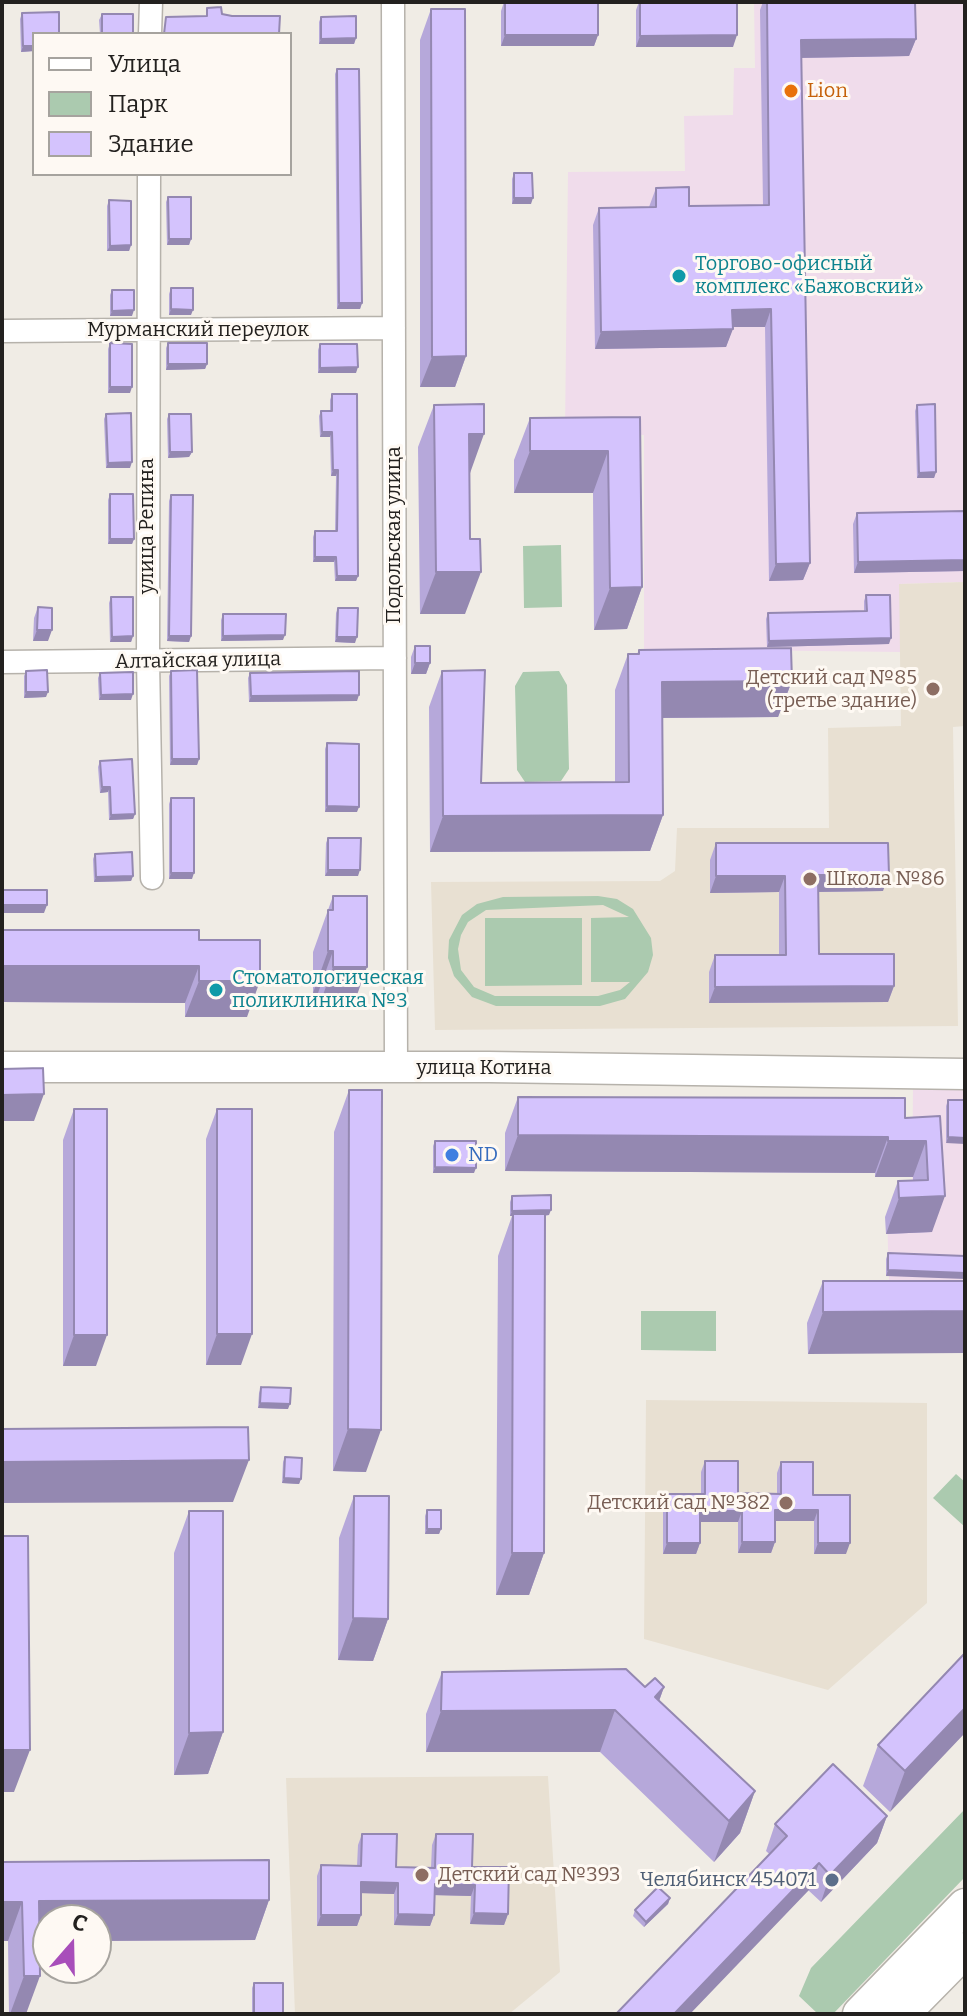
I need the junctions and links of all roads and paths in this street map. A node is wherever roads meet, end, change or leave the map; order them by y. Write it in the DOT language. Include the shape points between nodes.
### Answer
graph roads {
  1 [pos="151,2"];
  2 [pos="393,2"];
  3 [pos="150,32"];
  4 [pos="149,176"];
  5 [pos="394,328"];
  6 [pos="2,331"];
  7 [pos="147,331"];
  8 [pos="395,658"];
  9 [pos="148,661"];
  10 [pos="2,662"];
  11 [pos="152,878"];
  12 [pos="2,1067"];
  13 [pos="396,1067"];
  14 [pos="965,1074"];
  15 [pos="965,1906"];
  16 [pos="965,1950"];
  17 [pos="860,2014"];
  18 [pos="902,2014"];
  1 -- 3 [label="street"];
  2 -- 5 [label="street, Подольская улица"];
  4 -- 7 [label="street, улица Репина"];
  5 -- 7 [label="street, Мурманский переулок"];
  5 -- 8 [label="street, Подольская улица"];
  6 -- 7 [label="street, Мурманский переулок"];
  7 -- 9 [label="street, улица Репина"];
  8 -- 9 [label="street, Алтайская улица"];
  8 -- 13 [label="street, Подольская улица"];
  9 -- 10 [label="street, Алтайская улица"];
  9 -- 11 [label="street, улица Репина"];
  12 -- 13 [label="street, улица Котина"];
  13 -- 14 [label="street, улица Котина"];
  15 -- 17 [label="main road"];
  16 -- 18 [label="main road"];
}
